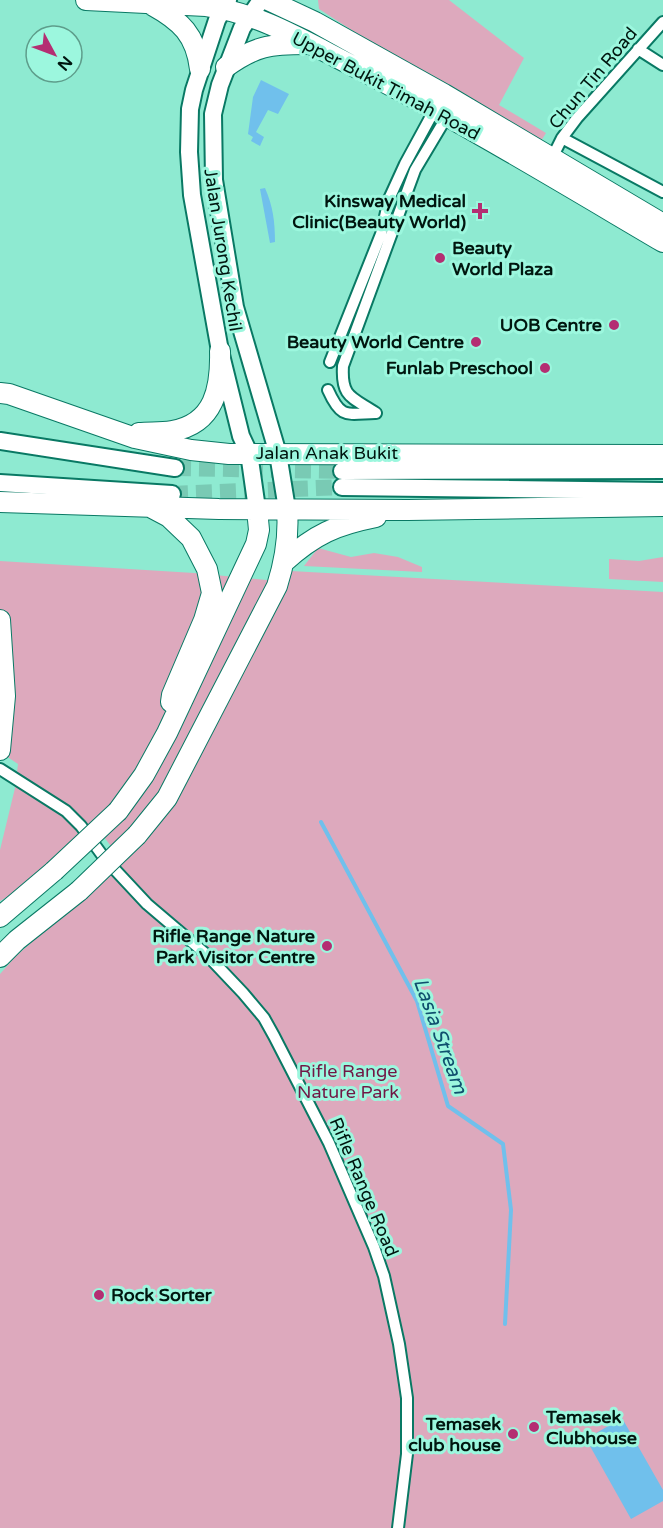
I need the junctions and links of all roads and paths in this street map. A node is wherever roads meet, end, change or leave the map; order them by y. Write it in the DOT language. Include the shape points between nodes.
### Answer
graph roads {
  1 [pos="86,0"];
  2 [pos="268,0"];
  3 [pos="307,0"];
  4 [pos="150,4"];
  5 [pos="226,4"];
  6 [pos="255,8"];
  7 [pos="315,22"];
  8 [pos="663,22"];
  9 [pos="312,44"];
  10 [pos="638,49"];
  11 [pos="663,65"];
  12 [pos="226,66"];
  13 [pos="200,69"];
  14 [pos="445,105"];
  15 [pos="562,138"];
  16 [pos="552,158"];
  17 [pos="663,192"];
  18 [pos="663,224"];
  19 [pos="663,242"];
  20 [pos="220,351"];
  21 [pos="330,362"];
  22 [pos="328,390"];
  23 [pos="0,393"];
  24 [pos="122,434"];
  25 [pos="0,441"];
  26 [pos="249,453"];
  27 [pos="279,454"];
  28 [pos="663,455"];
  29 [pos="175,468"];
  30 [pos="663,471"];
  31 [pos="0,483"];
  32 [pos="663,491"];
  33 [pos="172,494"];
  34 [pos="0,502"];
  35 [pos="663,506"];
  36 [pos="150,507"];
  37 [pos="257,509"];
  38 [pos="287,509"];
  39 [pos="408,510"];
  40 [pos="284,562"];
  41 [pos="0,620"];
  42 [pos="167,733"];
  43 [pos="0,750"];
  44 [pos="0,769"];
  45 [pos="0,917"];
  46 [pos="0,957"];
  47 [pos="398,1528"];
  1 -- 4 [label="highway, Upper Bukit Timah Road"];
  2 -- 7 [label="highway, Upper Bukit Timah Road"];
  3 -- 7 [label="highway"];
  4 -- 5 [label="highway, Upper Bukit Timah Road"];
  4 -- 13 [label="highway" via="190,35"];
  5 -- 6 [label="highway, Upper Bukit Timah Road"];
  5 -- 13 [label="main road, Jalan Jurong Kechil"];
  6 -- 9 [label="highway, Upper Bukit Timah Road"];
  6 -- 12 [label="main road, Jalan Jurong Kechil" via="242,27"];
  7 -- 14 [label="highway, Upper Bukit Timah Road"];
  8 -- 10 [label="street, Chun Tin Road"];
  9 -- 12 [label="highway" via="263,46"];
  9 -- 14 [label="highway, Upper Bukit Timah Road"];
  10 -- 11 [label="street"];
  10 -- 15 [label="street, Chun Tin Road"];
  12 -- 27 [label="main road, Jalan Jurong Kechil" via="213,114 214,180 236,307"];
  13 -- 20 [label="main road, Jalan Jurong Kechil" via="190,109 189,162"];
  14 -- 16 [label="highway, Upper Bukit Timah Road"];
  14 -- 19 [label="highway, Upper Bukit Timah Road"];
  14 -- 21 [label="street" via="405,164 389,199 381,234"];
  14 -- 22 [label="street" via="415,170 343,366 342,381 348,395 376,413 348,414 336,407"];
  15 -- 16 [label="street, Chun Tin Road"];
  15 -- 17 [label="street"];
  16 -- 18 [label="highway, Upper Bukit Timah Road"];
  20 -- 24 [label="highway" via="216,393 207,411 195,422 173,431"];
  20 -- 26 [label="main road, Jalan Jurong Kechil"];
  23 -- 24 [label="highway, Jalan Anak Bukit"];
  24 -- 26 [label="highway, Jalan Anak Bukit" via="191,450"];
  25 -- 29 [label="main road"];
  26 -- 27 [label="highway, Jalan Anak Bukit"];
  26 -- 37 [label="main road, Jalan Jurong Kechil"];
  27 -- 28 [label="highway, Jalan Anak Bukit"];
  27 -- 38 [label="main road, Jalan Jurong Kechil"];
  30 -- 32 [label="main road, Jalan Anak Bukit" via="342,479"];
  31 -- 33 [label="main road"];
  34 -- 36 [label="highway"];
  35 -- 39 [label="highway"];
  36 -- 37 [label="highway"];
  36 -- 42 [label="highway" via="169,516 196,546 207,568 212,593 172,695"];
  37 -- 38 [label="highway"];
  37 -- 42 [label="highway" via="256,544"];
  38 -- 39 [label="highway"];
  38 -- 40 [label="highway"];
  39 -- 40 [label="highway" via="321,534"];
  40 -- 46 [label="highway, bridge" via="277,586 167,798 79,891"];
  41 -- 43 [label="highway" via="5,696"];
  42 -- 45 [label="highway, bridge" via="118,811"];
  44 -- 47 [label="street, Rifle Range Road" via="66,811 147,904 207,955 243,993 274,1036 329,1143 384,1276 407,1398 407,1454"];
}
